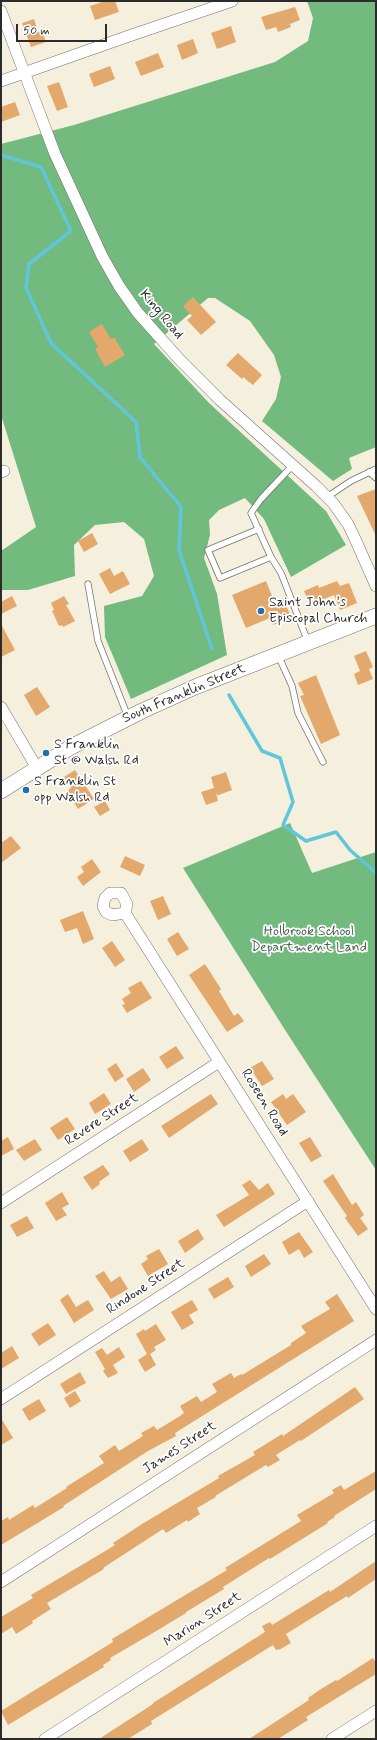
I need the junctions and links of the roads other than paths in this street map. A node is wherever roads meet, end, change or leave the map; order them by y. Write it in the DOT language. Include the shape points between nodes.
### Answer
graph roads {
  1 [pos="232,1"];
  2 [pos="1,11"];
  3 [pos="24,73"];
  4 [pos="1,81"];
  5 [pos="293,465"];
  6 [pos="376,469"];
  7 [pos="369,472"];
  8 [pos="376,478"];
  9 [pos="327,497"];
  10 [pos="259,529"];
  11 [pos="271,557"];
  12 [pos="88,584"];
  13 [pos="376,586"];
  14 [pos="376,616"];
  15 [pos="309,643"];
  16 [pos="278,655"];
  17 [pos="1,707"];
  18 [pos="129,718"];
  19 [pos="323,762"];
  20 [pos="37,768"];
  21 [pos="1,791"];
  22 [pos="125,913"];
  23 [pos="219,1062"];
  24 [pos="308,1201"];
  25 [pos="1,1203"];
  26 [pos="376,1309"];
  27 [pos="376,1340"];
  28 [pos="1,1399"];
  29 [pos="376,1526"];
  30 [pos="1,1582"];
  31 [pos="376,1711"];
  32 [pos="45,1739"];
  33 [pos="332,1739"];
  1 -- 3 [label="street"];
  2 -- 3 [label="street, King Road"];
  3 -- 4 [label="street"];
  3 -- 5 [label="street, King Road" via="55,154 102,256 124,295 179,359 220,400"];
  5 -- 9 [label="street, King Road"];
  5 -- 10 [label="lane" via="251,513"];
  6 -- 7 [label="lane"];
  7 -- 8 [label="lane"];
  7 -- 9 [label="lane"];
  9 -- 13 [label="street, King Road" via="348,524"];
  10 -- 11 [label="lane"];
  10 -- 11 [label="lane" via="208,550 220,578"];
  11 -- 15 [label="lane" via="281,573"];
  12 -- 18 [label="lane" via="98,641"];
  14 -- 15 [label="main road, South Franklin Street"];
  15 -- 16 [label="main road, South Franklin Street"];
  16 -- 18 [label="main road, South Franklin Street" via="195,687"];
  16 -- 19 [label="lane" via="292,686 298,713"];
  17 -- 20 [label="street"];
  18 -- 20 [label="main road, South Franklin Street" via="84,740"];
  20 -- 21 [label="main road, South Franklin Street"];
  22 -- 23 [label="street, Roseen Road"];
  23 -- 24 [label="street, Roseen Road"];
  23 -- 25 [label="street, Revere Street"];
  24 -- 26 [label="street, Roseen Road"];
  24 -- 28 [label="street, Rindone Street"];
  27 -- 30 [label="street, James Street"];
  29 -- 32 [label="street, Marion Street"];
  31 -- 33 [label="street"];
}
